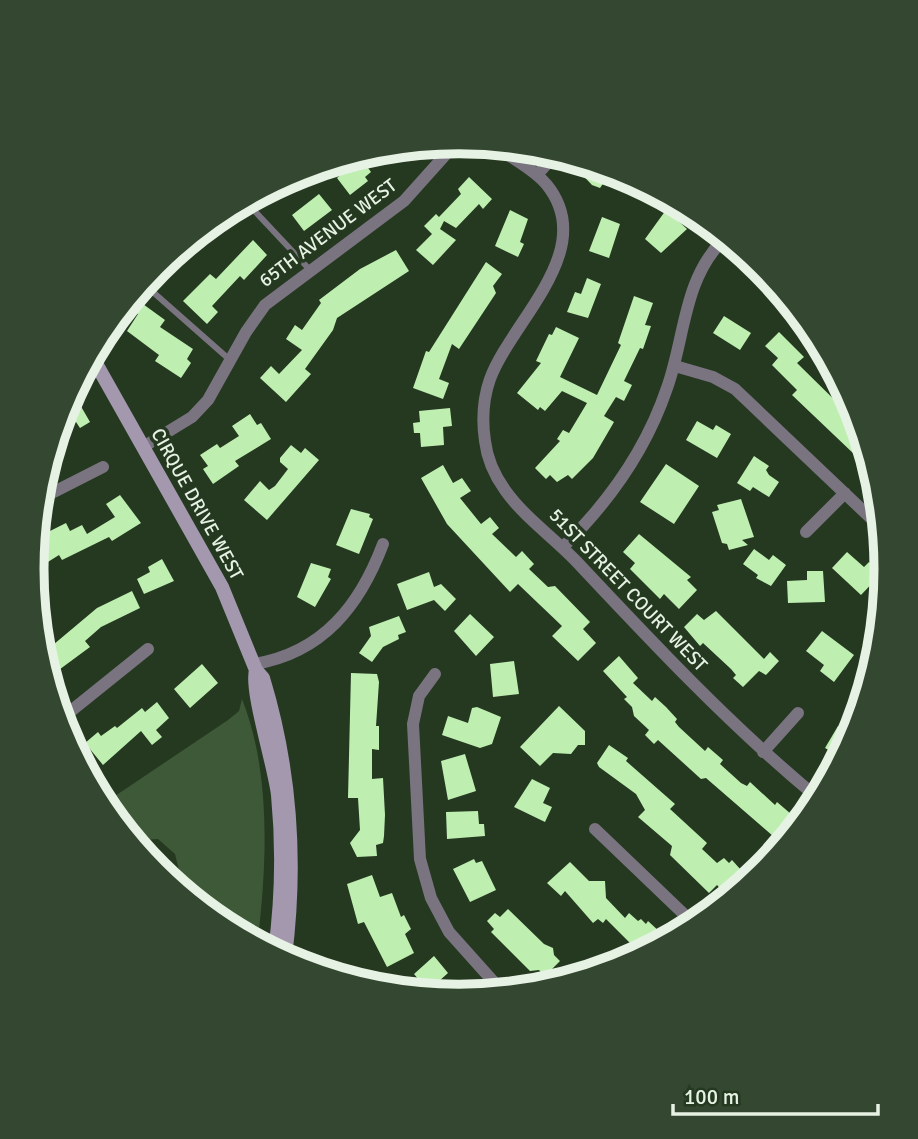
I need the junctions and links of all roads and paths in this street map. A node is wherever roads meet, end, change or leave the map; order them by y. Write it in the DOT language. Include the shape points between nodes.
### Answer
graph roads {
  1 [pos="446,154"];
  2 [pos="512,158"];
  3 [pos="547,164"];
  4 [pos="537,175"];
  5 [pos="253,209"];
  6 [pos="718,245"];
  7 [pos="310,270"];
  8 [pos="152,291"];
  9 [pos="231,361"];
  10 [pos="97,366"];
  11 [pos="675,366"];
  12 [pos="143,447"];
  13 [pos="103,467"];
  14 [pos="51,493"];
  15 [pos="845,493"];
  16 [pos="871,518"];
  17 [pos="806,532"];
  18 [pos="383,544"];
  19 [pos="563,547"];
  20 [pos="148,649"];
  21 [pos="255,667"];
  22 [pos="435,674"];
  23 [pos="69,712"];
  24 [pos="798,713"];
  25 [pos="763,752"];
  26 [pos="810,791"];
  27 [pos="595,829"];
  28 [pos="687,917"];
  29 [pos="276,942"];
  30 [pos="286,947"];
  31 [pos="494,983"];
  1 -- 7 [label="street, 65TH AVENUE WEST" via="404,201"];
  2 -- 4 [label="street"];
  3 -- 4 [label="street"];
  4 -- 19 [label="street, 51ST STREET COURT WEST" via="559,205 562,249 489,381 485,443 504,489"];
  5 -- 7 [label="lane"];
  6 -- 11 [label="street" via="696,278"];
  7 -- 9 [label="street, 65TH AVENUE WEST" via="265,305"];
  8 -- 9 [label="lane"];
  9 -- 12 [label="street, 65TH AVENUE WEST" via="208,400 192,416"];
  10 -- 12 [label="main road, CIRQUE DRIVE WEST"];
  11 -- 15 [label="street" via="735,389"];
  11 -- 19 [label="street" via="632,462 602,506"];
  12 -- 21 [label="main road, CIRQUE DRIVE WEST" via="222,587"];
  13 -- 14 [label="street"];
  15 -- 16 [label="street"];
  15 -- 17 [label="street"];
  18 -- 21 [label="street" via="360,596 322,635 278,660"];
  19 -- 25 [label="street, 51ST STREET COURT WEST"];
  20 -- 23 [label="street"];
  21 -- 29 [label="main road, CIRQUE DRIVE WEST" via="252,682 269,746 280,821 281,900"];
  21 -- 30 [label="main road, CIRQUE DRIVE WEST" via="263,678 278,732 291,817 292,896"];
  22 -- 31 [label="street" via="419,696 413,724 420,859 440,918 462,950"];
  24 -- 25 [label="street"];
  25 -- 26 [label="street, 51ST STREET COURT WEST"];
  27 -- 28 [label="street"];
}
